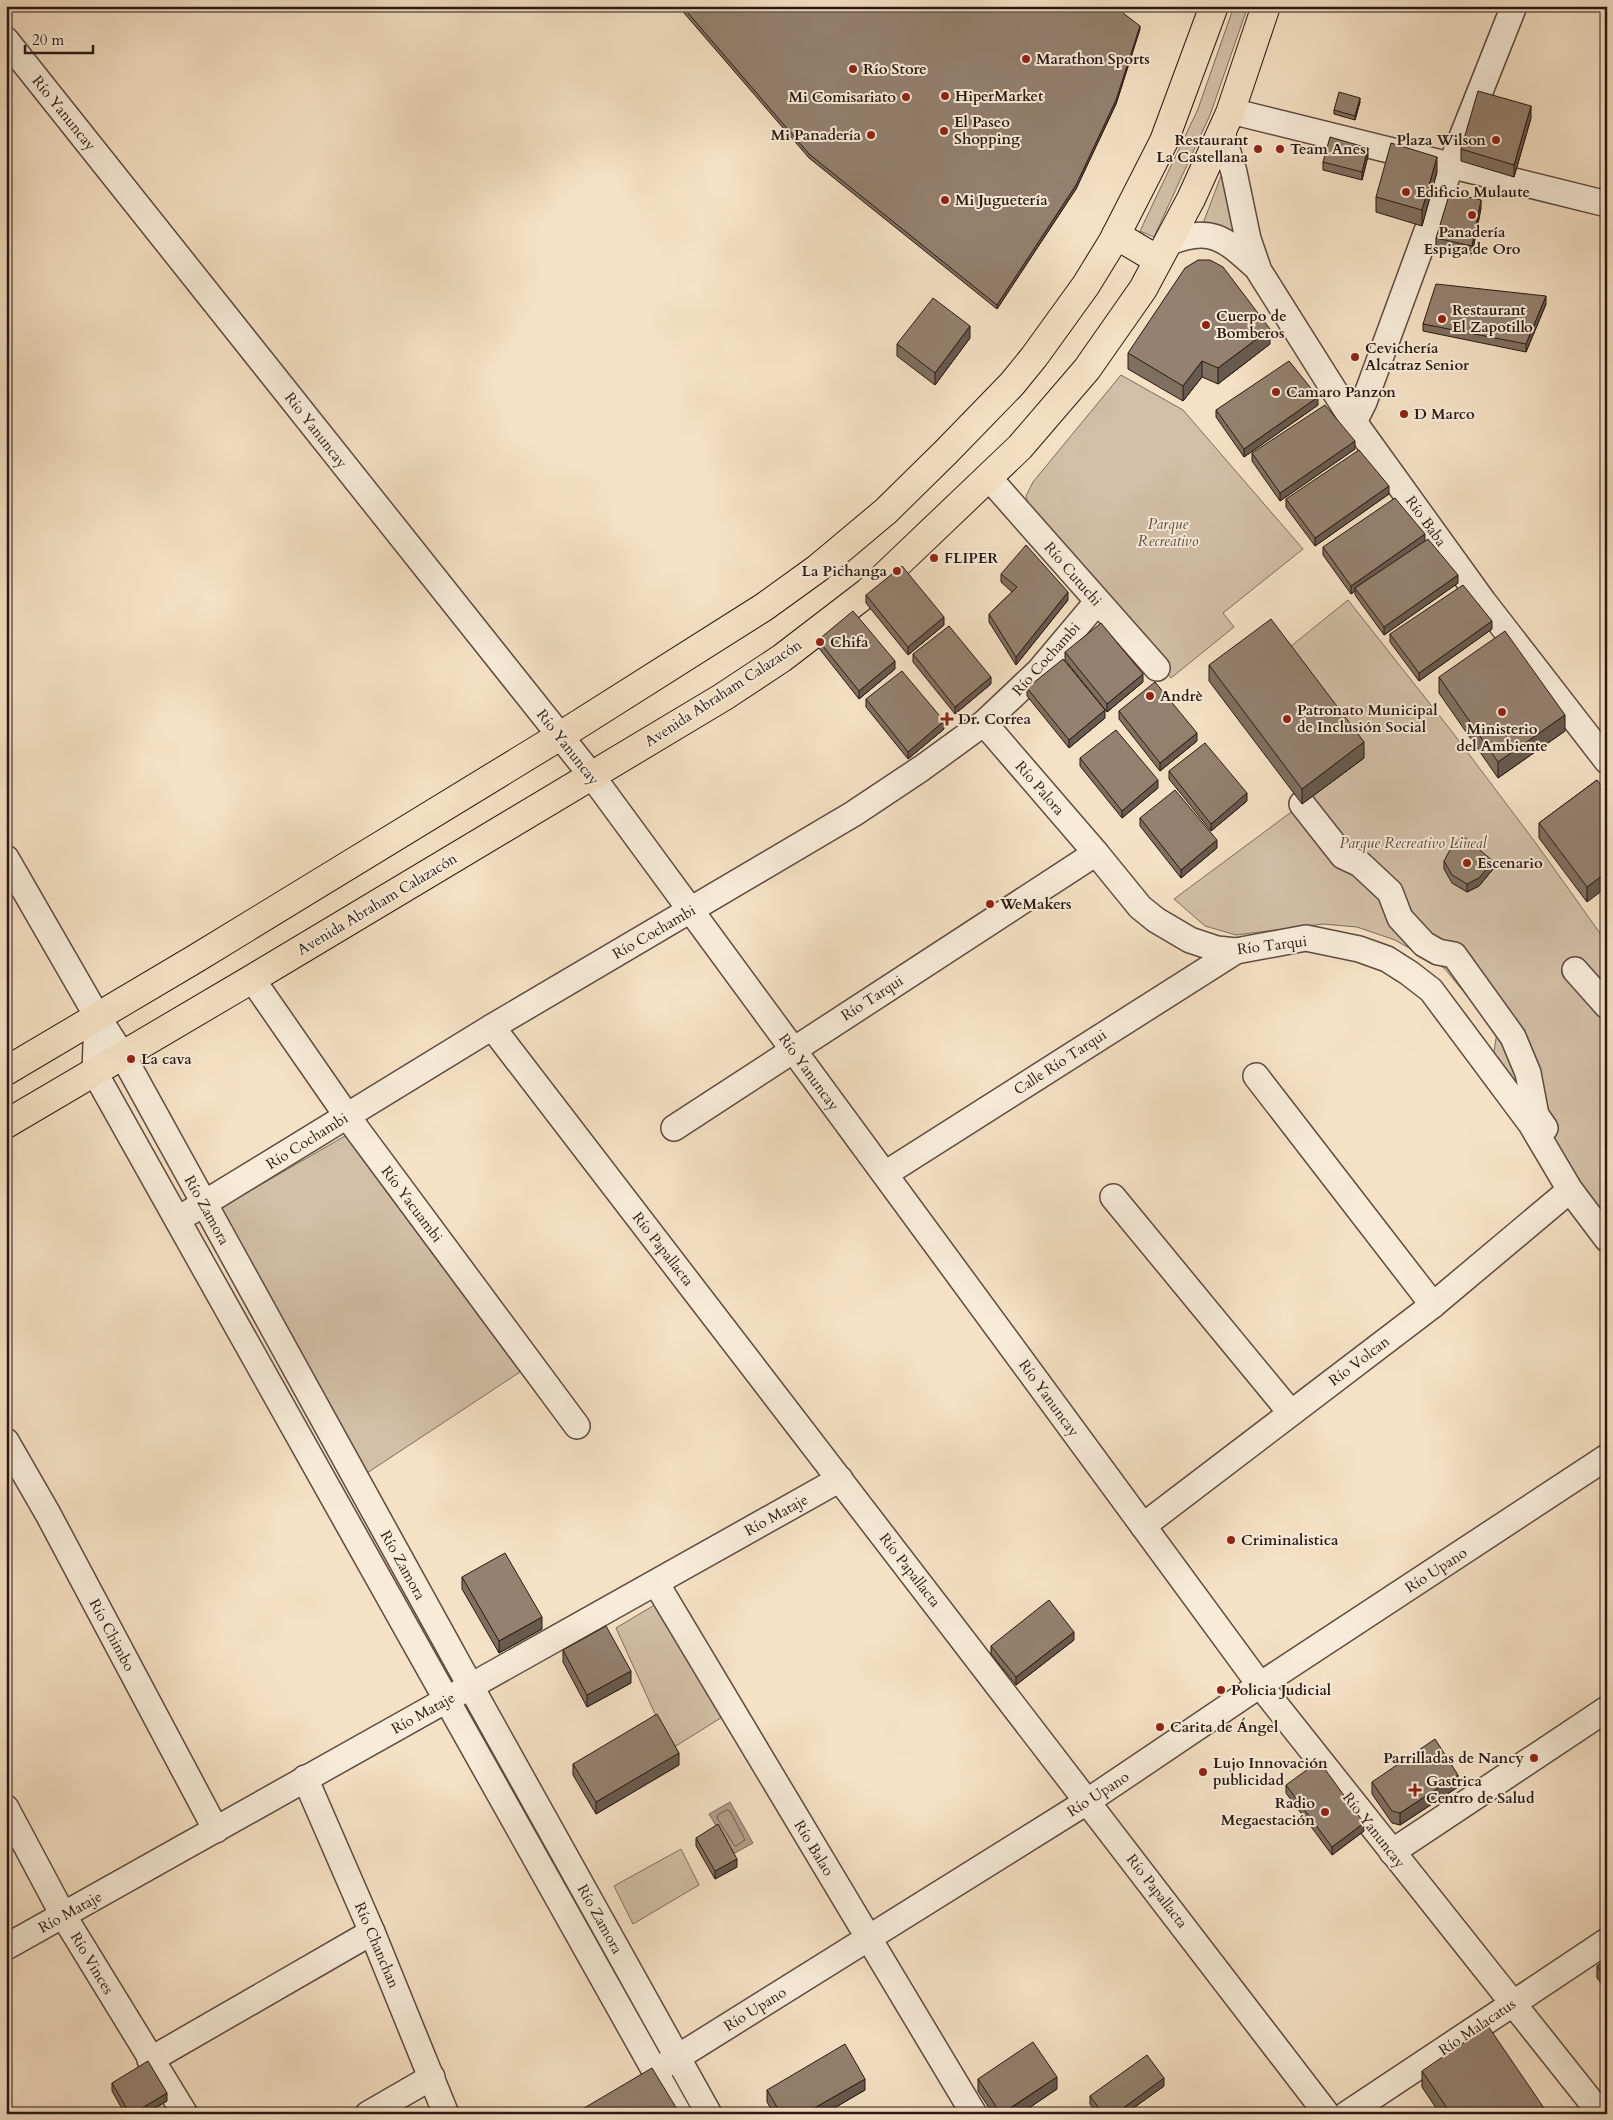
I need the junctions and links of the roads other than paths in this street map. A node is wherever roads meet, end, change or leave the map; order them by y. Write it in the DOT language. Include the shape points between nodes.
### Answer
graph roads {
  1 [pos="1214,6"];
  2 [pos="1266,6"];
  3 [pos="1514,6"];
  4 [pos="6,40"];
  5 [pos="1226,123"];
  6 [pos="1453,165"];
  7 [pos="1607,204"];
  8 [pos="1116,235"];
  9 [pos="1163,252"];
  10 [pos="1260,271"];
  11 [pos="1354,422"];
  12 [pos="989,478"];
  13 [pos="1097,602"];
  14 [pos="1158,668"];
  15 [pos="984,723"];
  16 [pos="560,736"];
  17 [pos="1607,761"];
  18 [pos="592,776"];
  19 [pos="1302,804"];
  20 [pos="1096,853"];
  21 [pos="6,858"];
  22 [pos="691,911"];
  23 [pos="1236,951"];
  24 [pos="1575,970"];
  25 [pos="252,979"];
  26 [pos="1607,1006"];
  27 [pos="97,1016"];
  28 [pos="492,1027"];
  29 [pos="793,1050"];
  30 [pos="123,1056"];
  31 [pos="6,1071"];
  32 [pos="95,1072"];
  33 [pos="1256,1076"];
  34 [pos="347,1116"];
  35 [pos="6,1124"];
  36 [pos="674,1128"];
  37 [pos="885,1174"];
  38 [pos="1570,1190"];
  39 [pos="1113,1197"];
  40 [pos="203,1204"];
  41 [pos="1607,1215"];
  42 [pos="178,1220"];
  43 [pos="1607,1239"];
  44 [pos="1433,1305"];
  45 [pos="1291,1413"];
  46 [pos="577,1426"];
  47 [pos="6,1442"];
  48 [pos="1607,1458"];
  49 [pos="840,1479"];
  50 [pos="1143,1526"];
  51 [pos="656,1583"];
  52 [pos="1260,1685"];
  53 [pos="470,1687"];
  54 [pos="447,1700"];
  55 [pos="1607,1709"];
  56 [pos="305,1778"];
  57 [pos="1088,1802"];
  58 [pos="6,1808"];
  59 [pos="216,1830"];
  60 [pos="1392,1852"];
  61 [pos="63,1916"];
  62 [pos="372,1932"];
  63 [pos="868,1938"];
  64 [pos="1607,1941"];
  65 [pos="6,1947"];
  66 [pos="1514,2003"];
  67 [pos="677,2058"];
  68 [pos="150,2060"];
  69 [pos="432,2077"];
  70 [pos="644,2078"];
  71 [pos="185,2114"];
  72 [pos="368,2114"];
  73 [pos="446,2114"];
  74 [pos="679,2114"];
  75 [pos="709,2114"];
  76 [pos="974,2114"];
  77 [pos="1328,2114"];
  78 [pos="1347,2114"];
  79 [pos="1601,2114"];
  1 -- 8 [label="main road" via="1164,141"];
  2 -- 5 [label="main road, Avenida Abraham Calazacón"];
  3 -- 6 [label="street"];
  4 -- 16 [label="street, Río Yanuncay"];
  5 -- 6 [label="street" via="1243,114"];
  5 -- 9 [label="main road, Avenida Abraham Calazacón"];
  5 -- 10 [label="street, Río Baba" via="1248,239"];
  6 -- 7 [label="street"];
  6 -- 11 [label="street"];
  8 -- 9 [label="main road"];
  8 -- 16 [label="main road" via="1086,285 1034,358 985,413 886,511 818,568 764,607"];
  9 -- 10 [label="street, Río Baba" via="1187,236 1210,236 1233,246"];
  9 -- 12 [label="main road, Avenida Abraham Calazacón" via="1143,289 1087,368 1020,447"];
  10 -- 11 [label="street, Río Baba"];
  11 -- 17 [label="street, Río Baba" via="1483,601"];
  12 -- 13 [label="street, Río Cutuchi"];
  12 -- 18 [label="main road, Avenida Abraham Calazacón" via="868,592 823,628 723,697"];
  13 -- 14 [label="street, Río Cutuchi"];
  13 -- 15 [label="street, Río Cochambi" via="1039,671"];
  15 -- 20 [label="street, Río Palora"];
  15 -- 22 [label="street, Río Cochambi" via="853,814"];
  16 -- 18 [label="street, Río Yanuncay"];
  16 -- 27 [label="main road"];
  18 -- 22 [label="street, Río Yanuncay"];
  18 -- 25 [label="main road, Avenida Abraham Calazacón"];
  19 -- 41 [label="street" via="1343,856 1360,864 1390,892 1400,918 1424,944 1438,952 1454,955 1513,1037 1528,1073 1536,1115"];
  20 -- 23 [label="street, Río Tarqui" via="1140,907 1156,920 1190,940"];
  20 -- 29 [label="street, Río Tarqui"];
  21 -- 27 [label="street, Río Zamora"];
  22 -- 28 [label="street, Río Cochambi"];
  22 -- 29 [label="street, Río Yanuncay"];
  23 -- 37 [label="street, Calle Río Tarqui"];
  23 -- 38 [label="street, Río Tarqui" via="1306,938 1359,949 1387,959 1409,973 1431,990 1531,1124"];
  24 -- 26 [label="street"];
  25 -- 30 [label="main road, Avenida Abraham Calazacón"];
  25 -- 34 [label="street, Río Yacuambi"];
  27 -- 30 [label="street, Río Zamora"];
  27 -- 31 [label="main road"];
  27 -- 32 [label="street"];
  28 -- 34 [label="street, Río Cochambi"];
  28 -- 49 [label="street, Río Papallacta"];
  29 -- 36 [label="street, Río Tarqui"];
  29 -- 37 [label="street, Río Yanuncay"];
  30 -- 32 [label="main road, Avenida Abraham Calazacón"];
  30 -- 40 [label="street, Río Zamora"];
  32 -- 35 [label="main road, Avenida Abraham Calazacón"];
  32 -- 42 [label="street, Río Zamora"];
  33 -- 44 [label="street"];
  34 -- 40 [label="street, Río Cochambi"];
  34 -- 46 [label="street, Río Yacuambi"];
  37 -- 50 [label="street, Río Yanuncay"];
  38 -- 43 [label="street, Río Tarqui"];
  38 -- 44 [label="street, Río Volcan"];
  39 -- 45 [label="street"];
  40 -- 42 [label="street, Río Cochambi"];
  40 -- 53 [label="street, Río Zamora"];
  42 -- 54 [label="street, Río Zamora"];
  44 -- 45 [label="street, Río Volcan"];
  45 -- 50 [label="street, Río Volcan"];
  47 -- 59 [label="street, Río Chimbo" via="53,1523"];
  48 -- 52 [label="street, Río Upano"];
  49 -- 51 [label="street, Río Mataje"];
  49 -- 57 [label="street, Río Papallacta"];
  50 -- 52 [label="street, Río Yanuncay"];
  51 -- 53 [label="street, Río Mataje"];
  51 -- 63 [label="street, Río Balao"];
  52 -- 57 [label="street, Río Upano"];
  52 -- 60 [label="street, Río Yanuncay"];
  53 -- 54 [label="street, Río Mataje"];
  53 -- 67 [label="street, Río Zamora"];
  54 -- 56 [label="street, Río Mataje"];
  54 -- 70 [label="street, Río Zamora"];
  55 -- 60 [label="street"];
  56 -- 59 [label="street, Río Mataje"];
  56 -- 62 [label="street, Río Chanchan"];
  57 -- 63 [label="street, Río Upano"];
  57 -- 77 [label="street, Río Papallacta"];
  58 -- 61 [label="street, Río Vinces"];
  59 -- 61 [label="street, Río Mataje"];
  60 -- 66 [label="street, Río Yanuncay"];
  61 -- 65 [label="street, Río Mataje"];
  61 -- 68 [label="street, Río Vinces"];
  62 -- 68 [label="street"];
  62 -- 69 [label="street, Río Chanchan"];
  63 -- 67 [label="street, Río Upano"];
  63 -- 76 [label="street, Río Balao"];
  64 -- 66 [label="street, Río Malacatus"];
  66 -- 78 [label="street, Río Malacatus"];
  66 -- 79 [label="street, Río Yanuncay"];
  67 -- 70 [label="street, Río Upano"];
  67 -- 75 [label="street, Río Zamora"];
  68 -- 71 [label="street, Río Vinces"];
  69 -- 72 [label="street"];
  69 -- 73 [label="street, Río Chanchan"];
  70 -- 74 [label="street, Río Zamora"];
}
